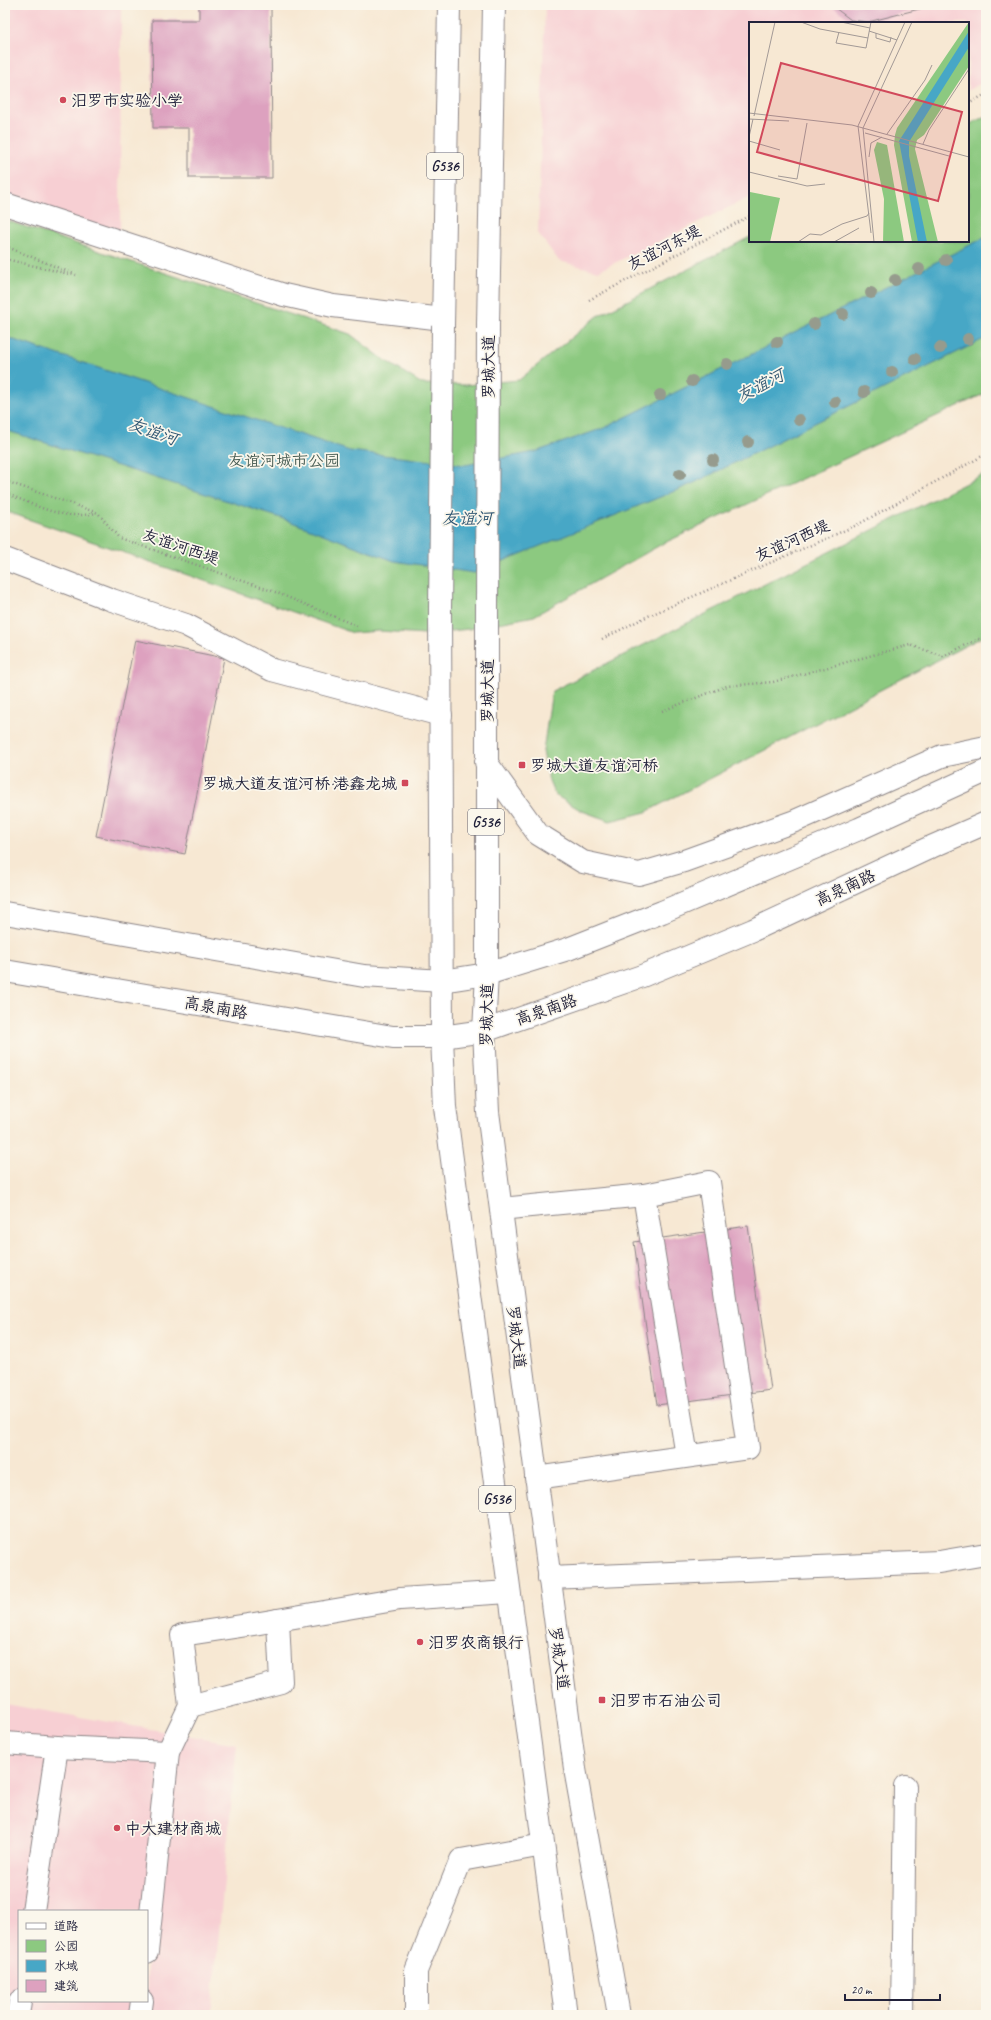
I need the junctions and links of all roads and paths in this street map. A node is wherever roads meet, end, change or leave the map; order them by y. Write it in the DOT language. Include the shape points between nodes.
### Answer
graph roads {
  1 [pos="449,5"];
  2 [pos="494,5"];
  3 [pos="986,94"];
  4 [pos="969,103"];
  5 [pos="5,204"];
  6 [pos="749,217"];
  7 [pos="5,246"];
  8 [pos="5,260"];
  9 [pos="589,300"];
  10 [pos="443,323"];
  11 [pos="986,454"];
  12 [pos="5,481"];
  13 [pos="5,493"];
  14 [pos="98,513"];
  15 [pos="5,559"];
  16 [pos="357,626"];
  17 [pos="986,633"];
  18 [pos="602,639"];
  19 [pos="662,712"];
  20 [pos="440,715"];
  21 [pos="986,747"];
  22 [pos="486,762"];
  23 [pos="986,772"];
  24 [pos="986,823"];
  25 [pos="5,913"];
  26 [pos="5,971"];
  27 [pos="486,974"];
  28 [pos="442,981"];
  29 [pos="484,1031"];
  30 [pos="442,1038"];
  31 [pos="644,1194"];
  32 [pos="501,1209"];
  33 [pos="688,1456"];
  34 [pos="536,1478"];
  35 [pos="986,1554"];
  36 [pos="549,1578"];
  37 [pos="509,1592"];
  38 [pos="278,1620"];
  39 [pos="190,1706"];
  40 [pos="5,1743"];
  41 [pos="57,1747"];
  42 [pos="168,1752"];
  43 [pos="905,1786"];
  44 [pos="543,1845"];
  45 [pos="33,1910"];
  46 [pos="148,1942"];
  47 [pos="20,2002"];
  48 [pos="142,2002"];
  49 [pos="18,2015"];
  50 [pos="140,2015"];
  51 [pos="416,2015"];
  52 [pos="566,2015"];
  53 [pos="619,2015"];
  54 [pos="902,2015"];
  1 -- 10 [label="main road, G536"];
  2 -- 22 [label="main road, 罗城大道 / G536, bridge" via="488,325"];
  3 -- 4 [label="path"];
  5 -- 10 [label="main road" via="284,295 333,306"];
  6 -- 9 [label="path, 友谊河东堤"];
  7 -- 8 [label="path" via="76,275"];
  10 -- 20 [label="main road, G536, bridge"];
  11 -- 18 [label="path, 友谊河西堤" via="857,525 646,617"];
  12 -- 14 [label="path"];
  13 -- 14 [label="path" via="50,512 71,515"];
  14 -- 16 [label="path, 友谊河西堤" via="119,538 275,592"];
  15 -- 20 [label="main road" via="186,625 272,670"];
  17 -- 19 [label="path" via="943,656 910,645 773,682 727,686"];
  20 -- 28 [label="main road, G536"];
  21 -- 22 [label="main road" via="942,756 795,821 684,861 639,874 583,862 538,834"];
  22 -- 27 [label="main road, 罗城大道 / G536"];
  23 -- 27 [label="main road" via="662,912 568,949"];
  24 -- 29 [label="main road, 高泉南路" via="753,930 642,976"];
  25 -- 28 [label="main road" via="364,976"];
  26 -- 30 [label="main road, 高泉南路" via="393,1037"];
  27 -- 28 [label="main road"];
  27 -- 29 [label="main road, 罗城大道 / G536"];
  28 -- 30 [label="main road, G536"];
  29 -- 30 [label="main road, 高泉南路"];
  29 -- 32 [label="main road, 罗城大道 / G536" via="488,1112"];
  30 -- 37 [label="main road, G536" via="445,1107"];
  31 -- 32 [label="main road"];
  31 -- 33 [label="main road"];
  31 -- 33 [label="main road" via="709,1182 748,1448"];
  32 -- 34 [label="main road, 罗城大道 / G536"];
  33 -- 34 [label="main road"];
  34 -- 36 [label="main road, 罗城大道 / G536"];
  35 -- 36 [label="main road" via="939,1562"];
  36 -- 53 [label="main road, 罗城大道 / G536" via="574,1769"];
  37 -- 38 [label="main road" via="400,1599"];
  37 -- 44 [label="main road, G536"];
  38 -- 39 [label="main road" via="281,1682"];
  38 -- 39 [label="main road" via="182,1635"];
  39 -- 42 [label="main road"];
  40 -- 41 [label="main road"];
  41 -- 42 [label="main road"];
  41 -- 45 [label="main road"];
  42 -- 46 [label="main road"];
  43 -- 54 [label="main road"];
  44 -- 51 [label="main road" via="461,1860 416,1971"];
  44 -- 52 [label="main road, G536"];
  47 -- 49 [label="main road"];
  48 -- 50 [label="main road"];
}
